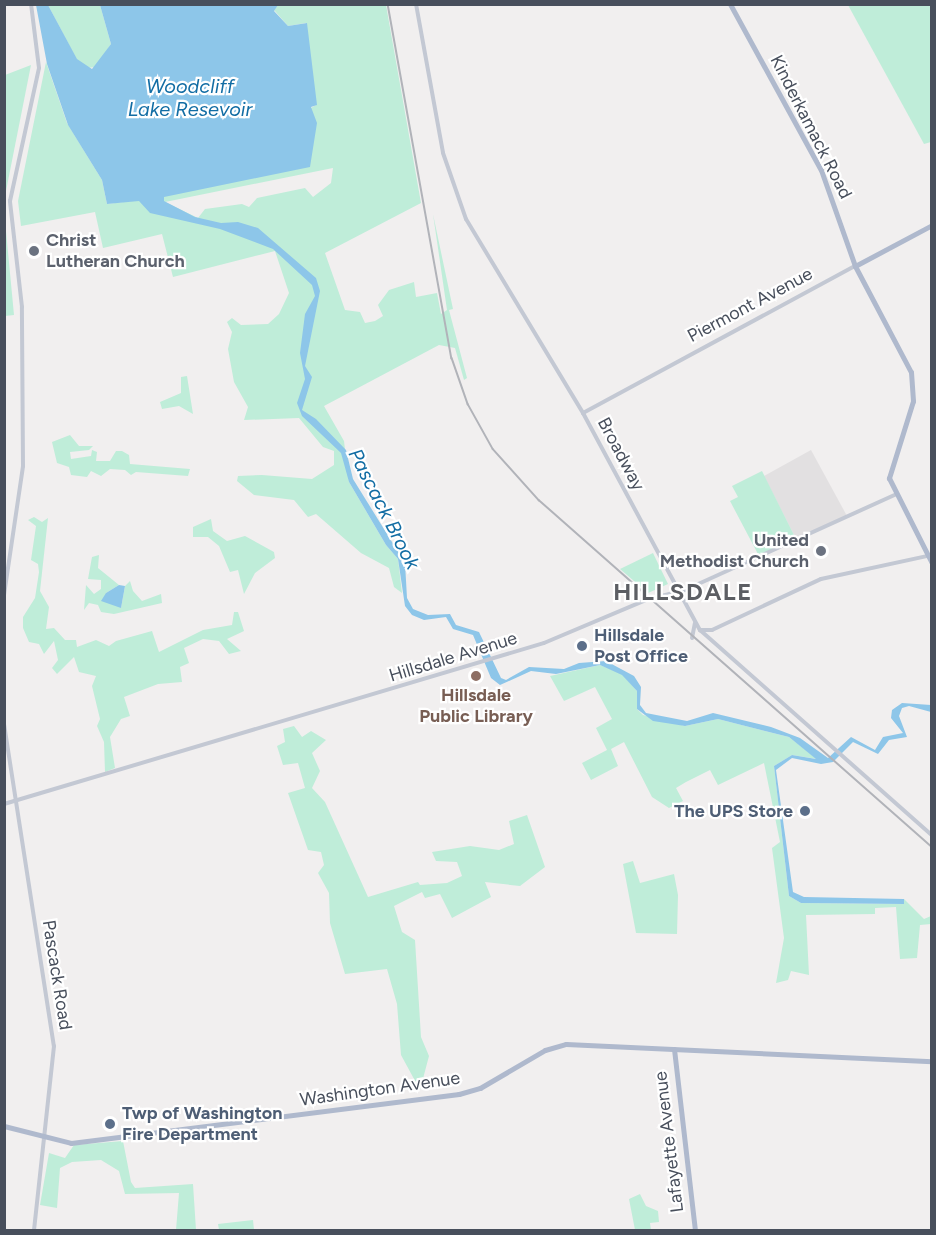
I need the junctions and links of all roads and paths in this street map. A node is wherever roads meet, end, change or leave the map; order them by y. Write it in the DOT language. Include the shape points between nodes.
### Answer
graph roads {
  1 [pos="31,4"];
  2 [pos="416,4"];
  3 [pos="730,4"];
  4 [pos="932,225"];
  5 [pos="855,266"];
  6 [pos="583,412"];
  7 [pos="894,495"];
  8 [pos="930,555"];
  9 [pos="932,563"];
  10 [pos="677,591"];
  11 [pos="4,595"];
  12 [pos="695,622"];
  13 [pos="700,630"];
  14 [pos="712,630"];
  15 [pos="692,638"];
  16 [pos="709,640"];
  17 [pos="4,724"];
  18 [pos="14,802"];
  19 [pos="4,804"];
  20 [pos="932,836"];
  21 [pos="674,1049"];
  22 [pos="932,1061"];
  23 [pos="4,1126"];
  24 [pos="45,1138"];
  25 [pos="34,1230"];
  26 [pos="694,1230"];
  1 -- 11 [label="street" via="39,68 10,201 22,307 23,466"];
  2 -- 6 [label="street, Broadway" via="443,153 461,208 479,244"];
  3 -- 5 [label="main road, Kinderkamack Road" via="824,176"];
  4 -- 5 [label="main road, Piermont Avenue"];
  5 -- 6 [label="street, Piermont Avenue"];
  5 -- 7 [label="main road, Kinderkamack Road" via="912,378 911,408 889,469"];
  6 -- 10 [label="street, Broadway"];
  7 -- 8 [label="main road, Kinderkamack Road"];
  7 -- 10 [label="street, Hillsdale Avenue"];
  8 -- 9 [label="main road, Kinderkamack Road"];
  8 -- 14 [label="street" via="821,579"];
  10 -- 12 [label="street, Broadway"];
  10 -- 18 [label="street, Hillsdale Avenue" via="483,663"];
  12 -- 13 [label="street, Broadway"];
  12 -- 15 [label="street"];
  13 -- 14 [label="street"];
  13 -- 16 [label="street, Broadway"];
  14 -- 16 [label="street"];
  16 -- 20 [label="street, Broadway"];
  17 -- 18 [label="street, Pascack Road"];
  18 -- 19 [label="street, Hillsdale Avenue"];
  18 -- 24 [label="street, Pascack Road" via="54,1036"];
  21 -- 22 [label="main road, Washington Avenue"];
  21 -- 24 [label="main road, Washington Avenue" via="555,1045 465,1093 79,1143"];
  21 -- 26 [label="main road, Lafayette Avenue"];
  23 -- 24 [label="main road, Washington Avenue"];
  24 -- 25 [label="street, Pascack Road"];
}
